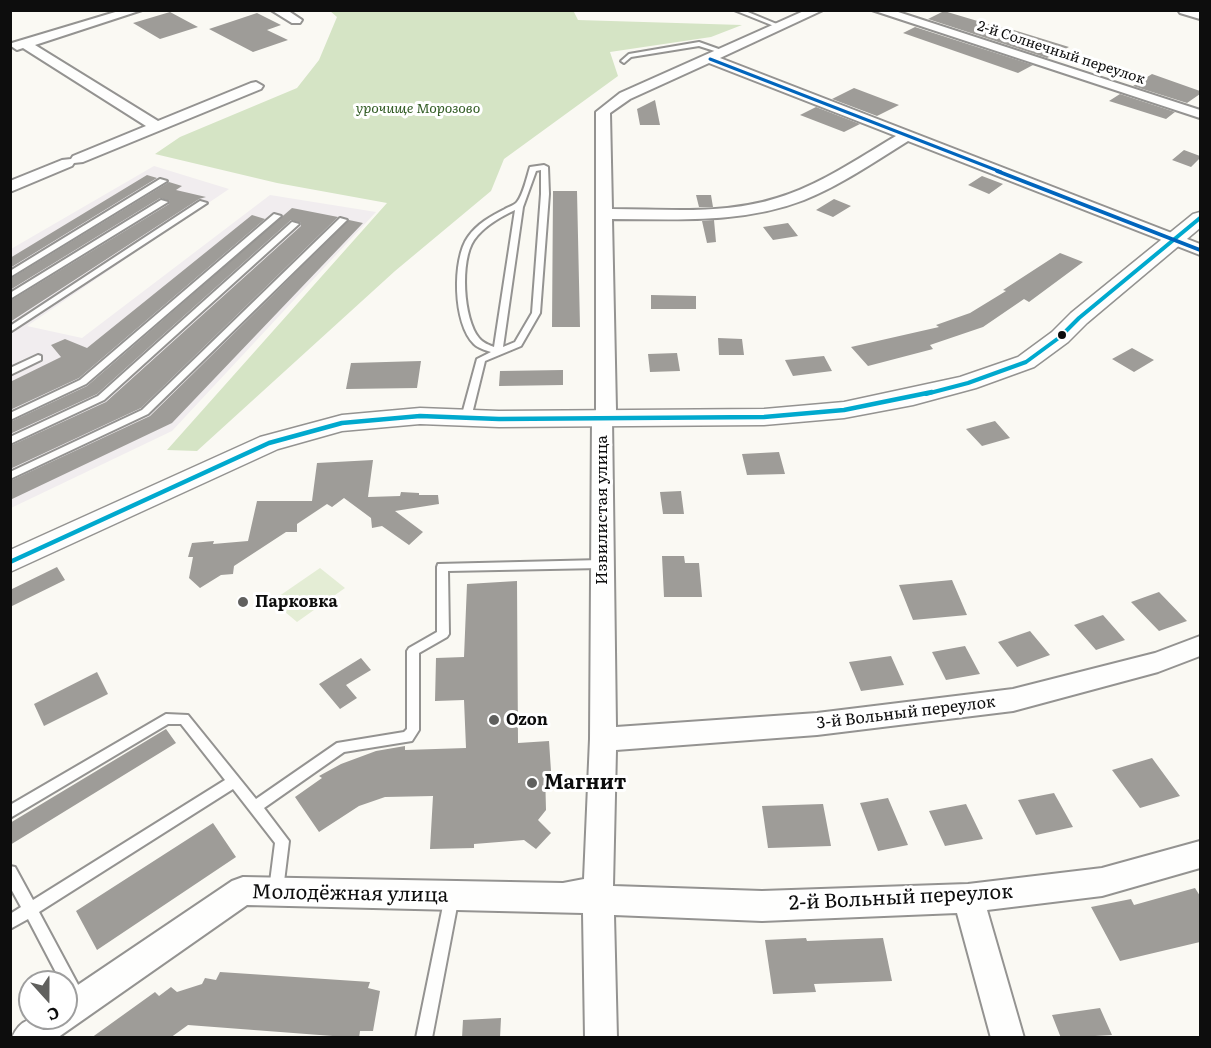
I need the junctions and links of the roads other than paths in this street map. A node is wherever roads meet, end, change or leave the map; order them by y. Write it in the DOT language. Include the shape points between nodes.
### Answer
graph roads {
  1 [pos="136,10"];
  2 [pos="277,10"];
  3 [pos="736,10"];
  4 [pos="817,10"];
  5 [pos="878,10"];
  6 [pos="1184,10"];
  7 [pos="1200,15"];
  8 [pos="296,20"];
  9 [pos="781,27"];
  10 [pos="25,44"];
  11 [pos="10,48"];
  12 [pos="717,55"];
  13 [pos="624,61"];
  14 [pos="256,86"];
  15 [pos="1200,114"];
  16 [pos="157,127"];
  17 [pos="907,136"];
  18 [pos="163,181"];
  19 [pos="10,187"];
  20 [pos="164,202"];
  21 [pos="203,203"];
  22 [pos="520,204"];
  23 [pos="604,214"];
  24 [pos="277,216"];
  25 [pos="1200,218"];
  26 [pos="343,220"];
  27 [pos="295,224"];
  28 [pos="1175,240"];
  29 [pos="1200,250"];
  30 [pos="10,275"];
  31 [pos="10,297"];
  32 [pos="10,330"];
  33 [pos="498,352"];
  34 [pos="38,358"];
  35 [pos="10,372"];
  36 [pos="10,417"];
  37 [pos="466,418"];
  38 [pos="602,418"];
  39 [pos="10,441"];
  40 [pos="10,476"];
  41 [pos="10,562"];
  42 [pos="601,564"];
  43 [pos="1200,646"];
  44 [pos="603,739"];
  45 [pos="235,781"];
  46 [pos="255,807"];
  47 [pos="10,812"];
  48 [pos="1200,855"];
  49 [pos="10,872"];
  50 [pos="276,893"];
  51 [pos="598,895"];
  52 [pos="452,896"];
  53 [pos="561,898"];
  54 [pos="968,898"];
  55 [pos="30,909"];
  56 [pos="10,922"];
  57 [pos="52,970"];
  58 [pos="78,1004"];
  59 [pos="424,1038"];
  60 [pos="601,1038"];
  61 [pos="1008,1038"];
  1 -- 10 [label="street"];
  2 -- 8 [label="street"];
  3 -- 9 [label="lane"];
  4 -- 9 [label="street, Извилистая улица"];
  5 -- 15 [label="street, 2-й Солнечный переулок"];
  6 -- 7 [label="street"];
  9 -- 12 [label="street, Извилистая улица"];
  10 -- 11 [label="street"];
  10 -- 16 [label="street"];
  12 -- 13 [label="lane" via="699,44 629,56"];
  12 -- 17 [label="street"];
  12 -- 23 [label="street, Извилистая улица" via="625,96 603,112"];
  14 -- 16 [label="street"];
  16 -- 19 [label="street"];
  17 -- 23 [label="street" via="782,202 732,212"];
  17 -- 28 [label="street"];
  18 -- 30 [label="lane"];
  20 -- 31 [label="lane"];
  21 -- 32 [label="lane"];
  22 -- 33 [label="lane"];
  22 -- 33 [label="lane" via="468,241 462,261 462,310 477,342"];
  22 -- 33 [label="lane" via="531,184 533,169 544,167 536,313 518,344"];
  23 -- 38 [label="street, Извилистая улица" via="606,410"];
  24 -- 36 [label="lane" via="83,382"];
  25 -- 28 [label="street"];
  26 -- 40 [label="lane" via="145,412"];
  27 -- 39 [label="lane" via="101,398"];
  28 -- 29 [label="street"];
  28 -- 38 [label="street" via="1026,362 968,383 844,410 764,417"];
  33 -- 37 [label="lane" via="481,359"];
  34 -- 35 [label="lane"];
  37 -- 38 [label="street"];
  37 -- 41 [label="street" via="420,416 342,423 269,444"];
  38 -- 42 [label="street, Извилистая улица"];
  42 -- 44 [label="street, Извилистая улица"];
  42 -- 46 [label="lane" via="442,567 443,634 413,651 413,730 408,737 341,747"];
  43 -- 44 [label="street, 3-й Вольный переулок" via="1158,662 1013,700 817,724"];
  44 -- 51 [label="street, Извилистая улица"];
  45 -- 46 [label="lane"];
  45 -- 47 [label="lane" via="184,719 166,719"];
  45 -- 55 [label="lane"];
  46 -- 50 [label="lane" via="282,841"];
  48 -- 54 [label="street, 2-й Вольный переулок" via="1101,882"];
  49 -- 55 [label="lane"];
  50 -- 52 [label="street, Молодёжная улица"];
  50 -- 58 [label="street, Молодёжная улица" via="243,891"];
  51 -- 53 [label="street, 2-й Вольный переулок"];
  51 -- 54 [label="street, 2-й Вольный переулок" via="762,906"];
  51 -- 60 [label="street, Извилистая улица"];
  52 -- 53 [label="street, Молодёжная улица"];
  52 -- 59 [label="lane"];
  54 -- 61 [label="street"];
  55 -- 56 [label="lane"];
  55 -- 57 [label="lane"];
}
